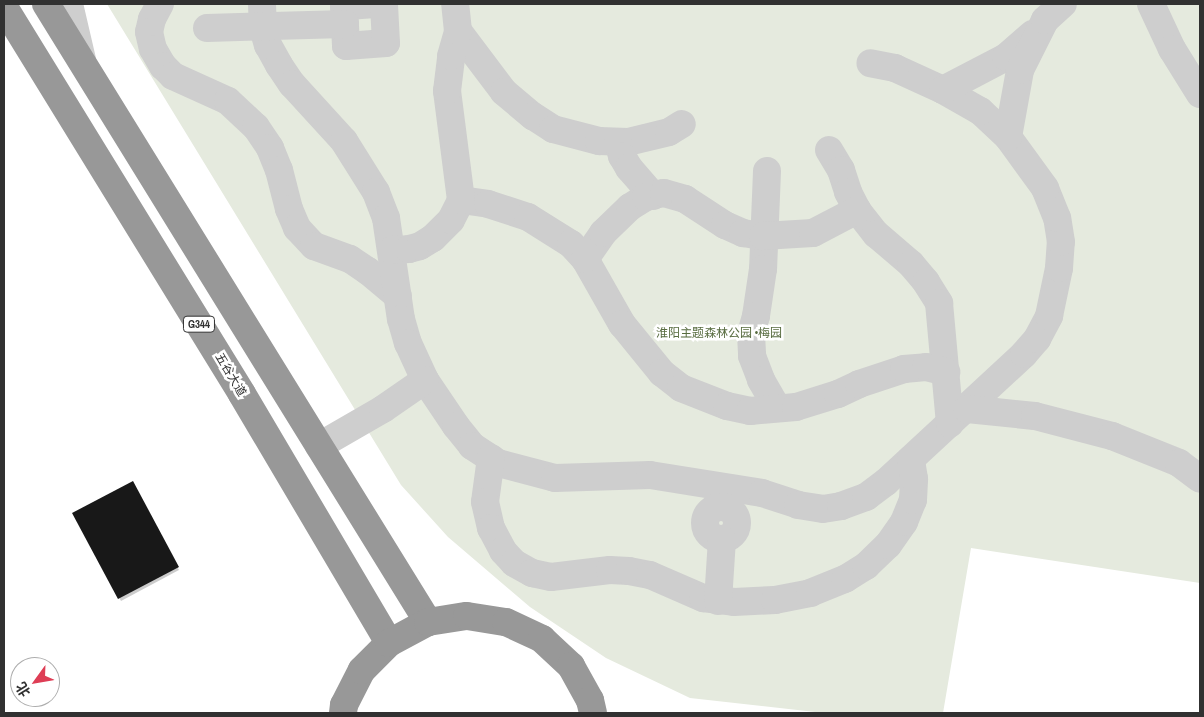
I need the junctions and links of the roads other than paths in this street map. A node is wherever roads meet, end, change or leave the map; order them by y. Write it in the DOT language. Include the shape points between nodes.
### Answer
graph roads {
  1 [pos="46,4"];
  2 [pos="69,4"];
  3 [pos="160,4"];
  4 [pos="363,4"];
  5 [pos="375,4"];
  6 [pos="384,4"];
  7 [pos="456,4"];
  8 [pos="1151,4"];
  9 [pos="4,7"];
  10 [pos="1054,12"];
  11 [pos="262,16"];
  12 [pos="345,24"];
  13 [pos="207,28"];
  14 [pos="458,31"];
  15 [pos="870,63"];
  16 [pos="83,64"];
  17 [pos="944,90"];
  18 [pos="1200,94"];
  19 [pos="682,124"];
  20 [pos="1008,137"];
  21 [pos="618,142"];
  22 [pos="829,150"];
  23 [pos="767,170"];
  24 [pos="653,196"];
  25 [pos="461,200"];
  26 [pos="857,210"];
  27 [pos="763,236"];
  28 [pos="392,250"];
  29 [pos="585,259"];
  30 [pos="398,296"];
  31 [pos="946,372"];
  32 [pos="425,380"];
  33 [pos="776,408"];
  34 [pos="958,416"];
  35 [pos="319,446"];
  36 [pos="491,458"];
  37 [pos="911,459"];
  38 [pos="1200,478"];
  39 [pos="724,497"];
  40 [pos="718,600"];
  41 [pos="428,622"];
  42 [pos="389,643"];
  43 [pos="343,713"];
  44 [pos="594,713"];
  1 -- 16 [label="highway"];
  2 -- 16 [label="street"];
  3 -- 30 [label="street" via="149,32 153,49 163,66 173,76 228,102 256,127 279,170 297,228 314,246 350,259"];
  4 -- 5 [label="street"];
  4 -- 12 [label="street" via="344,6"];
  6 -- 12 [label="street" via="386,44 346,46"];
  7 -- 14 [label="street"];
  8 -- 18 [label="street" via="1172,49"];
  9 -- 42 [label="highway, 五谷大道 / G344" via="242,394"];
  10 -- 17 [label="street" via="1006,57"];
  10 -- 20 [label="street" via="1020,70"];
  11 -- 12 [label="street"];
  11 -- 13 [label="street"];
  11 -- 28 [label="street" via="268,45 279,65 344,141 376,192 386,218"];
  14 -- 21 [label="street" via="504,92 532,116 570,134"];
  14 -- 25 [label="street" via="447,91"];
  15 -- 17 [label="street" via="895,68"];
  16 -- 35 [label="highway"];
  17 -- 20 [label="street" via="980,111"];
  19 -- 21 [label="street" via="648,138"];
  20 -- 34 [label="street" via="1045,188 1057,218 1061,242 1059,268 1049,316 1037,339"];
  21 -- 24 [label="street" via="629,168"];
  22 -- 26 [label="street"];
  23 -- 27 [label="street"];
  24 -- 27 [label="street" via="664,193 685,199 725,225"];
  24 -- 29 [label="street" via="630,207 603,233"];
  25 -- 28 [label="street" via="451,220 433,238 420,246"];
  25 -- 29 [label="street" via="488,204 528,217 571,244"];
  26 -- 27 [label="street" via="813,233"];
  26 -- 31 [label="street" via="876,234 911,264 939,303"];
  27 -- 33 [label="street" via="764,269 751,341 752,356"];
  28 -- 30 [label="street"];
  29 -- 33 [label="street" via="622,324 662,373 681,388 727,406 750,411"];
  30 -- 32 [label="street" via="408,343"];
  31 -- 33 [label="street" via="926,368 904,369 816,401"];
  31 -- 34 [label="street"];
  32 -- 35 [label="street"];
  32 -- 36 [label="street" via="472,446"];
  34 -- 37 [label="street"];
  34 -- 38 [label="street" via="1035,416 1112,436 1179,463"];
  35 -- 41 [label="highway"];
  36 -- 39 [label="street" via="525,472 555,478 650,475"];
  36 -- 40 [label="street" via="484,502 490,528 514,563 551,577 610,570 636,572 703,598"];
  37 -- 39 [label="street" via="866,497 841,506 823,509 762,493"];
  37 -- 40 [label="street" via="913,500 904,522 888,545 866,566 845,579 810,593 775,600"];
  39 -- 40 [label="street" via="728,508 736,515 738,526 732,535 722,539"];
  41 -- 42 [label="highway"];
  41 -- 44 [label="highway" via="467,616 506,622 542,639 571,666"];
  42 -- 43 [label="highway" via="362,670"];
}
